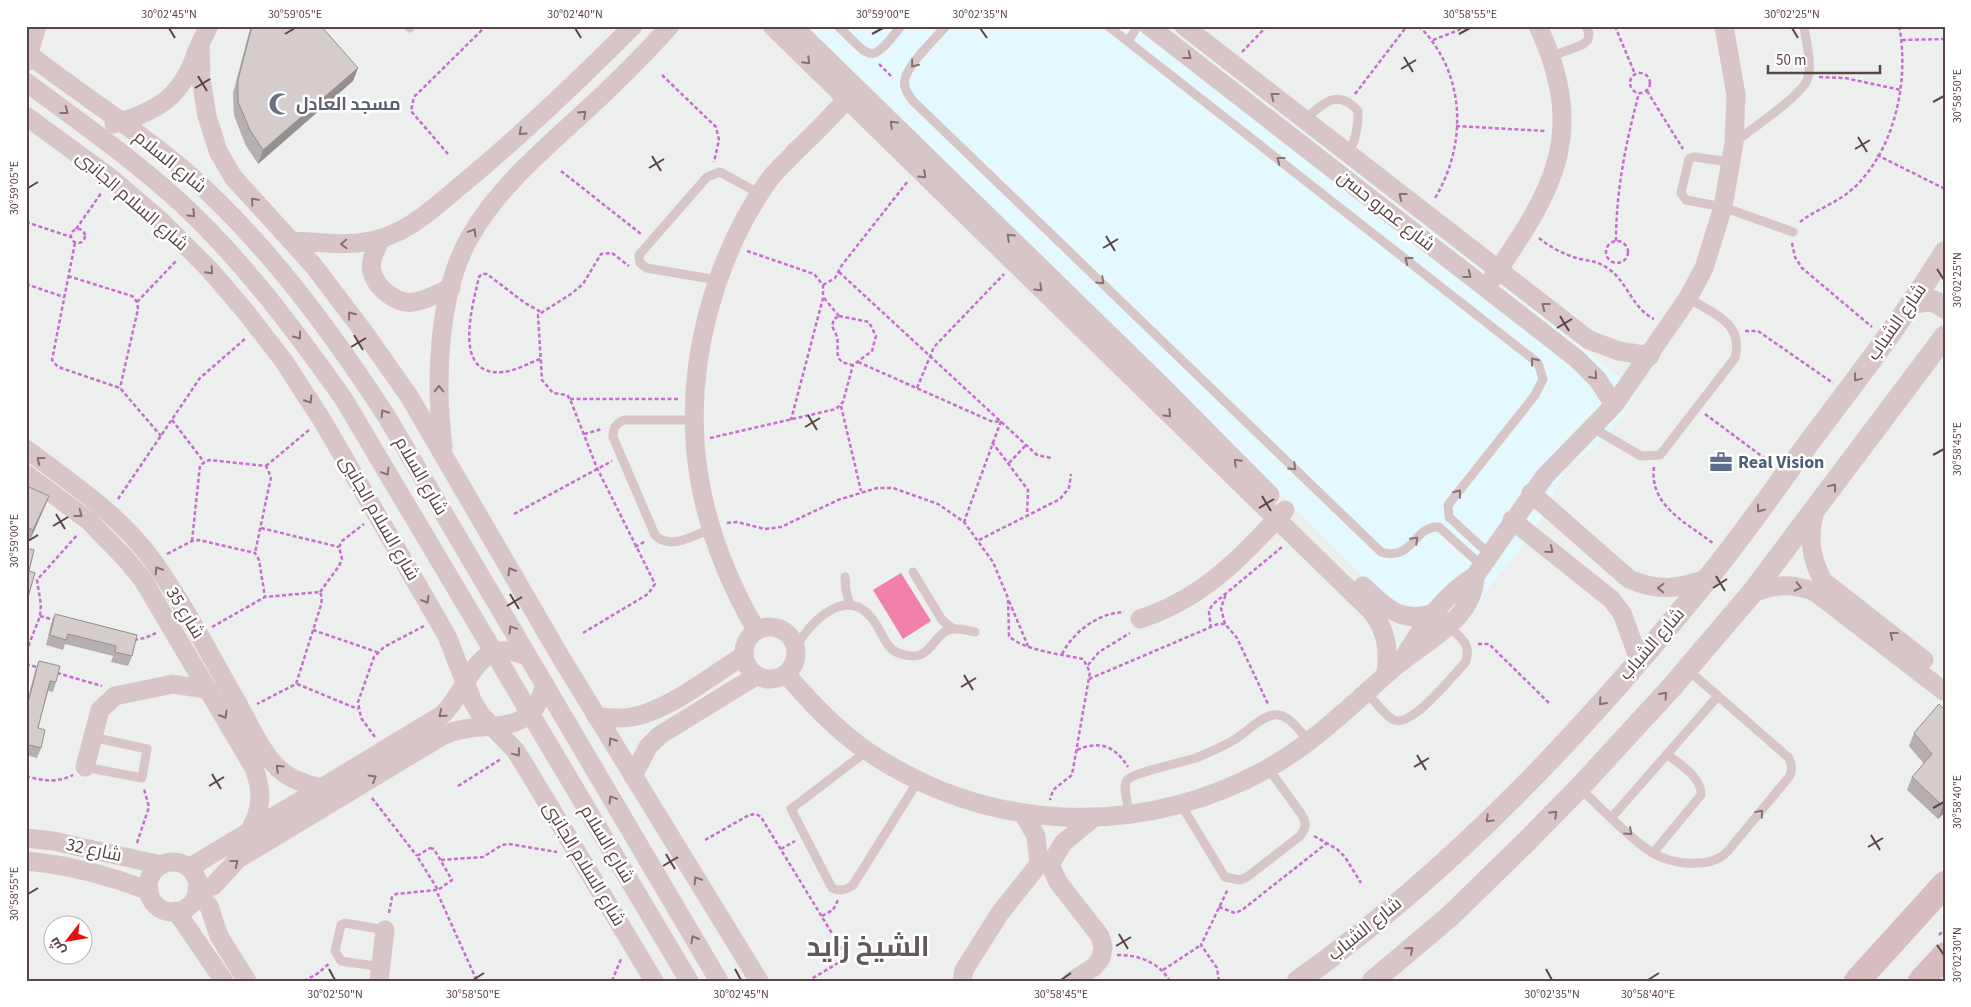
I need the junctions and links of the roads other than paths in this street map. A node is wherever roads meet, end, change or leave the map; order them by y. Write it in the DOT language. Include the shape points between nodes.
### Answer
graph roads {
  1 [pos="37,26"];
  2 [pos="210,26"];
  3 [pos="633,26"];
  4 [pos="670,26"];
  5 [pos="772,26"];
  6 [pos="793,26"];
  7 [pos="838,26"];
  8 [pos="901,26"];
  9 [pos="946,26"];
  10 [pos="1108,26"];
  11 [pos="1138,26"];
  12 [pos="1149,26"];
  13 [pos="1184,26"];
  14 [pos="1538,26"];
  15 [pos="1586,26"];
  16 [pos="1724,26"];
  17 [pos="1804,26"];
  18 [pos="197,35"];
  19 [pos="1128,41"];
  20 [pos="27,56"];
  21 [pos="1552,56"];
  22 [pos="26,82"];
  23 [pos="851,95"];
  24 [pos="26,116"];
  25 [pos="1305,120"];
  26 [pos="121,122"];
  27 [pos="91,130"];
  28 [pos="1327,138"];
  29 [pos="1734,143"];
  30 [pos="1348,154"];
  31 [pos="1314,155"];
  32 [pos="1730,162"];
  33 [pos="760,194"];
  34 [pos="1723,207"];
  35 [pos="977,216"];
  36 [pos="1793,232"];
  37 [pos="290,239"];
  38 [pos="381,239"];
  39 [pos="1945,252"];
  40 [pos="268,256"];
  41 [pos="1498,270"];
  42 [pos="717,280"];
  43 [pos="451,288"];
  44 [pos="1485,288"];
  45 [pos="1688,298"];
  46 [pos="1912,304"];
  47 [pos="1945,308"];
  48 [pos="1945,336"];
  49 [pos="1106,342"];
  50 [pos="1650,356"];
  51 [pos="1614,405"];
  52 [pos="694,420"];
  53 [pos="1594,428"];
  54 [pos="26,449"];
  55 [pos="444,456"];
  56 [pos="26,474"];
  57 [pos="1531,493"];
  58 [pos="477,510"];
  59 [pos="1816,510"];
  60 [pos="1280,514"];
  61 [pos="1512,520"];
  62 [pos="711,529"];
  63 [pos="460,543"];
  64 [pos="1483,565"];
  65 [pos="913,572"];
  66 [pos="845,576"];
  67 [pos="1709,578"];
  68 [pos="1751,594"];
  69 [pos="850,605"];
  70 [pos="1434,613"];
  71 [pos="938,614"];
  72 [pos="1140,619"];
  73 [pos="1448,626"];
  74 [pos="953,629"];
  75 [pos="756,630"];
  76 [pos="975,632"];
  77 [pos="938,637"];
  78 [pos="796,647"];
  79 [pos="493,652"];
  80 [pos="188,655"];
  81 [pos="528,656"];
  82 [pos="743,656"];
  83 [pos="1402,660"];
  84 [pos="1639,660"];
  85 [pos="1687,669"];
  86 [pos="786,674"];
  87 [pos="1386,674"];
  88 [pos="756,676"];
  89 [pos="1945,676"];
  90 [pos="173,684"];
  91 [pos="466,684"];
  92 [pos="545,685"];
  93 [pos="209,690"];
  94 [pos="1366,692"];
  95 [pos="1945,692"];
  96 [pos="1718,696"];
  97 [pos="663,707"];
  98 [pos="529,715"];
  99 [pos="596,716"];
  100 [pos="674,725"];
  101 [pos="491,727"];
  102 [pos="92,737"];
  103 [pos="1309,741"];
  104 [pos="867,751"];
  105 [pos="1667,754"];
  106 [pos="86,768"];
  107 [pos="1268,768"];
  108 [pos="633,776"];
  109 [pos="918,781"];
  110 [pos="322,788"];
  111 [pos="1580,788"];
  112 [pos="1180,803"];
  113 [pos="1023,813"];
  114 [pos="1130,814"];
  115 [pos="1612,817"];
  116 [pos="1092,819"];
  117 [pos="250,832"];
  118 [pos="26,838"];
  119 [pos="1653,853"];
  120 [pos="26,861"];
  121 [pos="1044,864"];
  122 [pos="161,865"];
  123 [pos="189,868"];
  124 [pos="1945,884"];
  125 [pos="149,891"];
  126 [pos="197,892"];
  127 [pos="176,911"];
  128 [pos="385,930"];
  129 [pos="380,974"];
  130 [pos="224,981"];
  131 [pos="247,981"];
  132 [pos="654,981"];
  133 [pos="689,981"];
  134 [pos="719,981"];
  135 [pos="759,981"];
  136 [pos="962,981"];
  137 [pos="1072,981"];
  138 [pos="1298,981"];
  139 [pos="1373,981"];
  140 [pos="1857,981"];
  1 -- 20 [label="street"];
  2 -- 18 [label="street"];
  3 -- 38 [label="street, one-way" via="490,161 418,220"];
  43 -- 4 [label="street, one-way" via="470,235 498,196"];
  5 -- 23 [label="street, one-way"];
  6 -- 23 [label="street"];
  7 -- 8 [label="lane" via="869,53 882,51"];
  9 -- 64 [label="lane, one-way" via="910,69 905,80 906,91 913,101 1381,552 1399,554 1426,529 1439,526"];
  10 -- 19 [label="lane"];
  11 -- 19 [label="lane"];
  12 -- 31 [label="street, شارع عمرو حسن, one-way"];
  25 -- 13 [label="street, شارع عمرو حسن, one-way"];
  14 -- 21 [label="street"];
  15 -- 21 [label="lane" via="1588,40"];
  16 -- 29 [label="street" via="1736,95"];
  17 -- 29 [label="lane" via="1809,70 1807,80 1794,96"];
  18 -- 26 [label="street" via="186,78 174,94 160,107"];
  37 -- 18 [label="street, one-way" via="233,176 218,151 206,116"];
  64 -- 19 [label="lane, one-way" via="1449,517 1448,505 1535,395 1543,379 1538,363"];
  20 -- 26 [label="street, شارع السلام"];
  21 -- 41 [label="street" via="1562,103 1563,132 1551,181 1528,226"];
  22 -- 27 [label="street, شارع السلام, one-way"];
  23 -- 33 [label="street" via="771,178"];
  35 -- 23 [label="street, one-way"];
  23 -- 35 [label="street, one-way" via="917,170"];
  24 -- 91 [label="street, شارع السلام الجانبى, one-way" via="112,179 188,248 258,327 322,420 437,619"];
  25 -- 28 [label="street, شارع عمرو حسن"];
  25 -- 30 [label="lane" via="1329,101 1339,98 1350,101 1358,111 1358,125"];
  26 -- 27 [label="street"];
  26 -- 40 [label="street, شارع السلام" via="184,170"];
  27 -- 79 [label="street, شارع السلام, one-way" via="181,203 237,260 282,314 342,398"];
  28 -- 30 [label="street, شارع عمرو حسن"];
  28 -- 31 [label="street"];
  29 -- 32 [label="street"];
  41 -- 30 [label="street, شارع عمرو حسن, one-way"];
  31 -- 44 [label="street, شارع عمرو حسن, one-way"];
  32 -- 34 [label="street"];
  32 -- 34 [label="lane" via="1689,159 1682,193 1686,200"];
  33 -- 42 [label="street" via="731,245"];
  33 -- 42 [label="lane" via="720,172 712,174 639,255 640,263 647,268"];
  34 -- 36 [label="lane"];
  34 -- 45 [label="street" via="1704,268"];
  49 -- 35 [label="street, one-way"];
  35 -- 49 [label="street, one-way" via="1014,264"];
  38 -- 37 [label="street, one-way" via="333,245"];
  37 -- 40 [label="street"];
  55 -- 37 [label="street, one-way" via="409,396 363,331"];
  38 -- 43 [label="street" via="374,252 371,272 380,287 394,298 412,303"];
  39 -- 46 [label="street, شارع الشباب"];
  63 -- 40 [label="street, شارع السلام, one-way" via="360,375"];
  41 -- 44 [label="street"];
  50 -- 41 [label="street, شارع عمرو حسن, one-way" via="1619,351 1589,340"];
  42 -- 52 [label="street" via="700,342"];
  55 -- 43 [label="street, one-way" via="439,374"];
  44 -- 51 [label="street, شارع عمرو حسن, one-way" via="1588,369"];
  45 -- 50 [label="street"];
  45 -- 53 [label="lane" via="1728,324 1737,335 1739,345 1735,358 1660,455 1641,456"];
  46 -- 47 [label="street" via="1934,301"];
  46 -- 67 [label="street, شارع الشباب, one-way"];
  59 -- 48 [label="street, one-way"];
  49 -- 60 [label="street"];
  50 -- 51 [label="street"];
  51 -- 53 [label="street"];
  52 -- 62 [label="street" via="703,500"];
  52 -- 62 [label="lane" via="624,420 617,423 613,437 660,540 674,542"];
  53 -- 57 [label="street" via="1559,459"];
  110 -- 54 [label="street, شارع 35, one-way" via="298,782 270,759 153,561 109,513"];
  55 -- 58 [label="street"];
  56 -- 80 [label="street, شارع 35, one-way" via="89,522 126,559 148,588"];
  57 -- 61 [label="street"];
  67 -- 57 [label="street, one-way" via="1668,588 1648,587 1629,579"];
  58 -- 63 [label="street"];
  99 -- 58 [label="street, one-way"];
  59 -- 68 [label="street"];
  89 -- 59 [label="street, one-way" via="1823,581 1812,554 1812,524"];
  60 -- 70 [label="street" via="1392,611 1406,617 1421,618"];
  60 -- 72 [label="street" via="1204,589 1168,610"];
  60 -- 87 [label="street" via="1295,537 1372,612 1381,625 1389,656"];
  61 -- 64 [label="street"];
  61 -- 84 [label="street, one-way" via="1611,599 1622,613"];
  62 -- 75 [label="street" via="722,564"];
  81 -- 63 [label="street, شارع السلام, one-way"];
  64 -- 70 [label="street"];
  64 -- 73 [label="street" via="1467,602"];
  65 -- 71 [label="lane"];
  66 -- 69 [label="lane"];
  67 -- 84 [label="street, شارع الشباب"];
  68 -- 85 [label="street"];
  68 -- 95 [label="street, one-way" via="1789,585 1815,592"];
  69 -- 77 [label="lane" via="868,614 893,651 916,656 925,652"];
  69 -- 78 [label="lane" via="840,606 819,618 807,628"];
  70 -- 73 [label="street"];
  70 -- 83 [label="street"];
  71 -- 74 [label="lane"];
  71 -- 77 [label="lane"];
  73 -- 83 [label="street" via="1415,654"];
  73 -- 94 [label="lane" via="1468,648 1465,663 1410,719 1394,720"];
  74 -- 76 [label="lane"];
  74 -- 77 [label="lane"];
  75 -- 78 [label="street" via="766,626 780,628 792,638"];
  75 -- 82 [label="street" via="748,636"];
  78 -- 86 [label="street" via="793,667"];
  79 -- 81 [label="street" via="511,650"];
  79 -- 91 [label="street" via="475,665"];
  79 -- 98 [label="street, شارع السلام"];
  80 -- 90 [label="street"];
  80 -- 93 [label="street, شارع 35"];
  81 -- 92 [label="street, شارع السلام"];
  82 -- 88 [label="street"];
  82 -- 97 [label="street"];
  83 -- 87 [label="street"];
  84 -- 138 [label="street, شارع الشباب, one-way" via="1555,753 1441,864 1381,917"];
  85 -- 96 [label="lane"];
  111 -- 85 [label="street, one-way"];
  86 -- 88 [label="street" via="776,679"];
  86 -- 104 [label="street" via="830,722"];
  87 -- 94 [label="street"];
  88 -- 100 [label="street"];
  90 -- 93 [label="street"];
  90 -- 102 [label="street" via="125,693 106,702 100,710"];
  91 -- 101 [label="street, شارع السلام الجانبى" via="480,714"];
  91 -- 110 [label="street, one-way" via="442,715"];
  92 -- 98 [label="street" via="537,707"];
  134 -- 92 [label="street, شارع السلام, one-way"];
  93 -- 117 [label="street, شارع 35, one-way" via="260,784 258,817"];
  94 -- 103 [label="street"];
  96 -- 105 [label="lane"];
  119 -- 96 [label="lane, one-way" via="1701,864 1715,862 1792,771 1788,758"];
  97 -- 99 [label="street" via="631,718"];
  97 -- 100 [label="street"];
  98 -- 101 [label="street" via="512,725"];
  98 -- 133 [label="street, شارع السلام"];
  108 -- 99 [label="street, one-way"];
  100 -- 108 [label="street" via="648,746"];
  126 -- 101 [label="street, one-way" via="213,886 238,859 453,730"];
  101 -- 132 [label="street, شارع السلام الجانبى, one-way" via="515,750"];
  102 -- 106 [label="street"];
  102 -- 106 [label="lane" via="147,749 140,779"];
  103 -- 107 [label="street"];
  103 -- 114 [label="lane" via="1288,719 1272,715 1206,754 1173,766 1132,775 1125,787"];
  104 -- 109 [label="street"];
  104 -- 109 [label="lane" via="791,808 832,888 837,890 852,885"];
  105 -- 115 [label="lane"];
  105 -- 119 [label="lane" via="1696,779 1702,789 1701,795"];
  107 -- 112 [label="street" via="1218,791"];
  107 -- 112 [label="lane" via="1302,815 1306,822 1305,830 1247,877 1232,880 1225,877"];
  135 -- 108 [label="street, one-way"];
  109 -- 113 [label="street" via="990,807"];
  110 -- 117 [label="street"];
  111 -- 115 [label="lane"];
  139 -- 111 [label="street, one-way" via="1449,917"];
  112 -- 114 [label="street"];
  113 -- 116 [label="street"];
  113 -- 121 [label="street" via="1036,836"];
  114 -- 116 [label="street"];
  115 -- 119 [label="lane, one-way"];
  116 -- 121 [label="street"];
  117 -- 123 [label="street"];
  118 -- 122 [label="street, شارع 32"];
  120 -- 125 [label="street, شارع 32" via="84,869"];
  121 -- 136 [label="street" via="1000,913 964,970"];
  121 -- 137 [label="street" via="1100,936 1103,946 1101,958 1094,967"];
  122 -- 123 [label="street" via="175,862"];
  122 -- 125 [label="street" via="151,876"];
  123 -- 126 [label="street" via="197,879"];
  124 -- 140 [label="main road"];
  125 -- 127 [label="street" via="156,904"];
  126 -- 127 [label="street" via="189,906"];
  126 -- 131 [label="street" via="209,906 219,936"];
  127 -- 130 [label="street"];
  128 -- 129 [label="street"];
  128 -- 129 [label="lane" via="341,925 335,951 341,961"];
}
